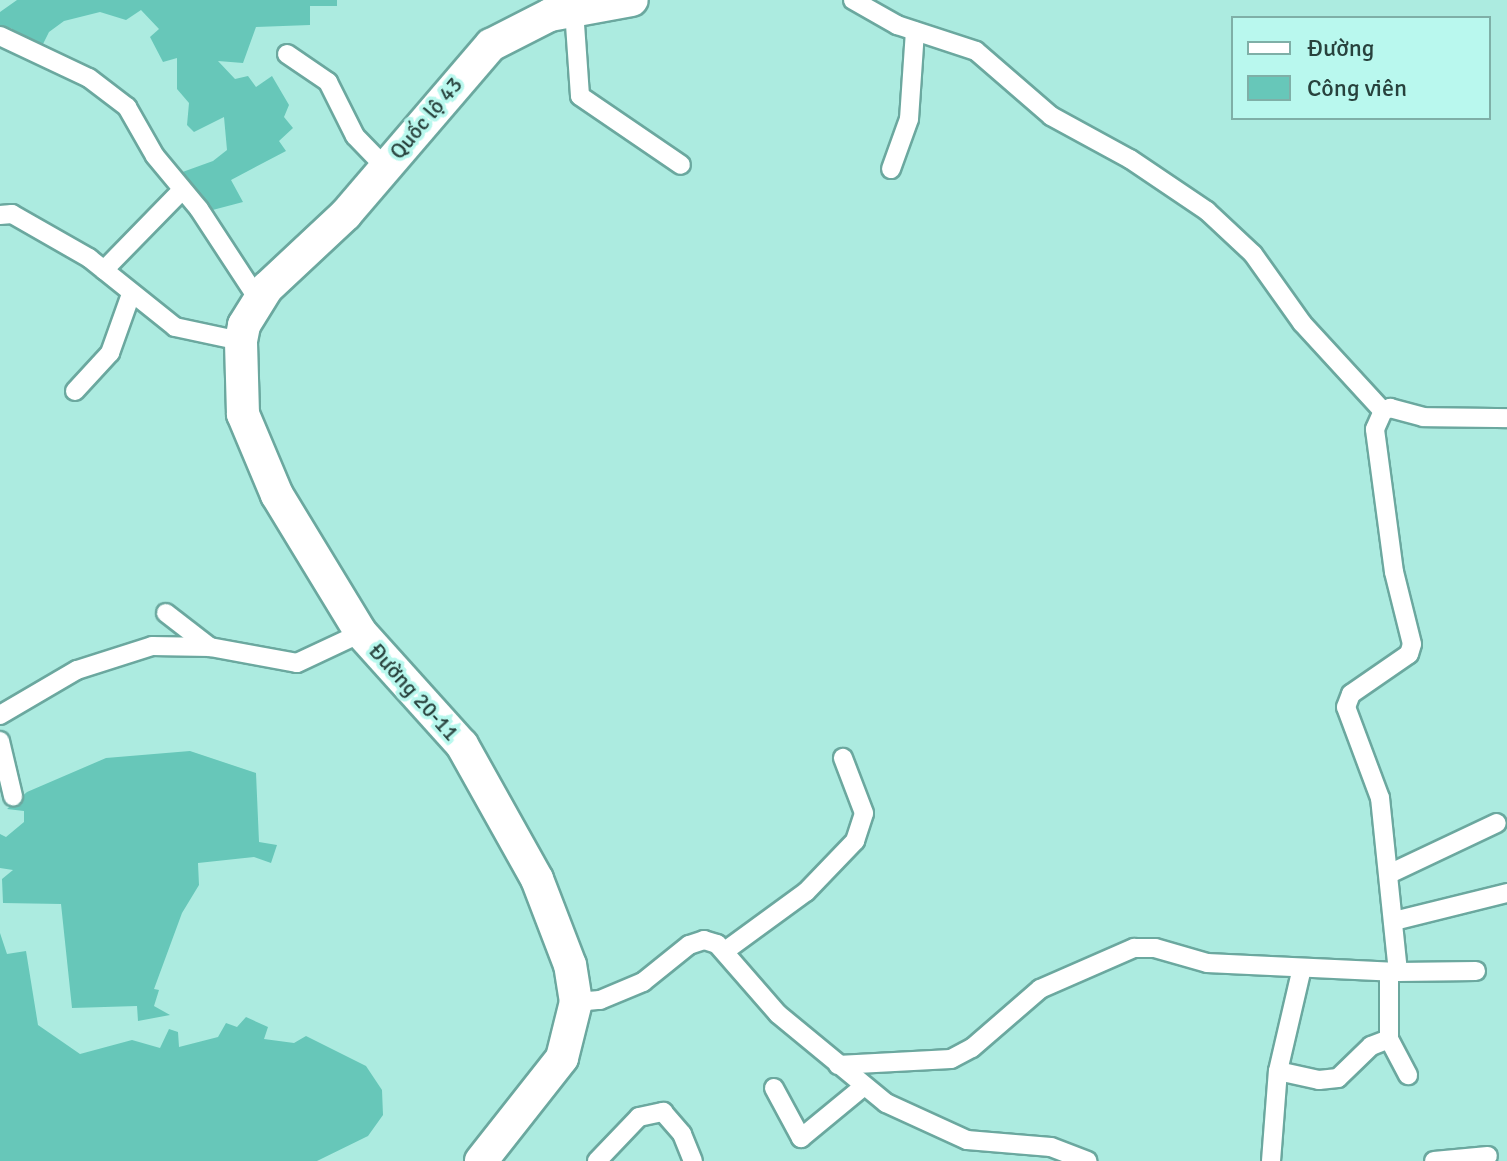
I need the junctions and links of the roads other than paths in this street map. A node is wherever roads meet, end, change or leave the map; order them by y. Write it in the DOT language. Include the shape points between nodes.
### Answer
graph roads {
  1 [pos="632,0"];
  2 [pos="853,0"];
  3 [pos="574,10"];
  4 [pos="915,31"];
  5 [pos="0,36"];
  6 [pos="287,54"];
  7 [pos="681,165"];
  8 [pos="385,167"];
  9 [pos="891,169"];
  10 [pos="182,190"];
  11 [pos="0,215"];
  12 [pos="104,270"];
  13 [pos="131,294"];
  14 [pos="258,299"];
  15 [pos="241,341"];
  16 [pos="75,391"];
  17 [pos="1383,411"];
  18 [pos="1507,418"];
  19 [pos="166,613"];
  20 [pos="361,633"];
  21 [pos="210,647"];
  22 [pos="0,715"];
  23 [pos="0,741"];
  24 [pos="843,758"];
  25 [pos="13,796"];
  26 [pos="1497,823"];
  27 [pos="1389,874"];
  28 [pos="1507,893"];
  29 [pos="1394,921"];
  30 [pos="725,951"];
  31 [pos="1476,971"];
  32 [pos="1301,972"];
  33 [pos="1394,972"];
  34 [pos="576,1002"];
  35 [pos="1389,1039"];
  36 [pos="838,1065"];
  37 [pos="1278,1071"];
  38 [pos="1408,1075"];
  39 [pos="864,1086"];
  40 [pos="774,1088"];
  41 [pos="1488,1156"];
  42 [pos="481,1161"];
  43 [pos="597,1161"];
  44 [pos="693,1161"];
  45 [pos="1087,1161"];
  46 [pos="1271,1161"];
  47 [pos="1434,1161"];
  1 -- 3 [label="highway, Quốc lộ 43"];
  2 -- 4 [label="street" via="879,18"];
  3 -- 7 [label="street" via="580,96"];
  3 -- 8 [label="highway, Quốc lộ 43" via="530,23 491,45"];
  4 -- 9 [label="street" via="909,119"];
  4 -- 17 [label="street" via="976,51 1051,116 1130,159 1207,211 1253,254 1302,323"];
  5 -- 10 [label="street" via="112,92"];
  6 -- 8 [label="street" via="328,82 355,136"];
  8 -- 14 [label="highway, Quốc lộ 43" via="346,214"];
  10 -- 12 [label="street"];
  10 -- 14 [label="street"];
  11 -- 12 [label="street" via="12,214"];
  12 -- 13 [label="street"];
  13 -- 15 [label="street" via="185,332"];
  13 -- 16 [label="street" via="110,353"];
  14 -- 15 [label="highway, Đường 20-11"];
  15 -- 20 [label="highway, Đường 20-11" via="243,414 260,460 312,558"];
  17 -- 18 [label="street"];
  17 -- 27 [label="street" via="1375,429 1375,462 1412,644 1409,654 1351,694 1346,707 1377,783"];
  19 -- 21 [label="street"];
  20 -- 21 [label="street" via="297,663"];
  20 -- 34 [label="highway, Đường 20-11" via="451,731 472,762 549,907 570,965"];
  21 -- 22 [label="street" via="152,646 84,668"];
  23 -- 25 [label="street"];
  24 -- 30 [label="street" via="864,813 855,841 806,892"];
  26 -- 27 [label="street"];
  27 -- 29 [label="street"];
  28 -- 29 [label="street"];
  29 -- 33 [label="street"];
  30 -- 34 [label="street" via="704,940 643,982 600,1000"];
  30 -- 36 [label="street" via="778,1014"];
  31 -- 33 [label="street"];
  32 -- 33 [label="street"];
  32 -- 36 [label="street" via="1207,963 1155,948 1134,948 1040,989 972,1048 951,1059"];
  32 -- 37 [label="street"];
  33 -- 35 [label="street"];
  34 -- 42 [label="highway, Đường 20-11" via="562,1058"];
  35 -- 37 [label="street" via="1371,1046 1338,1078 1319,1080"];
  35 -- 38 [label="street"];
  36 -- 39 [label="street"];
  37 -- 46 [label="street"];
  39 -- 40 [label="street" via="801,1138"];
  39 -- 45 [label="street" via="908,1116 967,1140 1051,1147"];
  41 -- 47 [label="street"];
  43 -- 44 [label="street" via="639,1117 663,1112 682,1134"];
}
